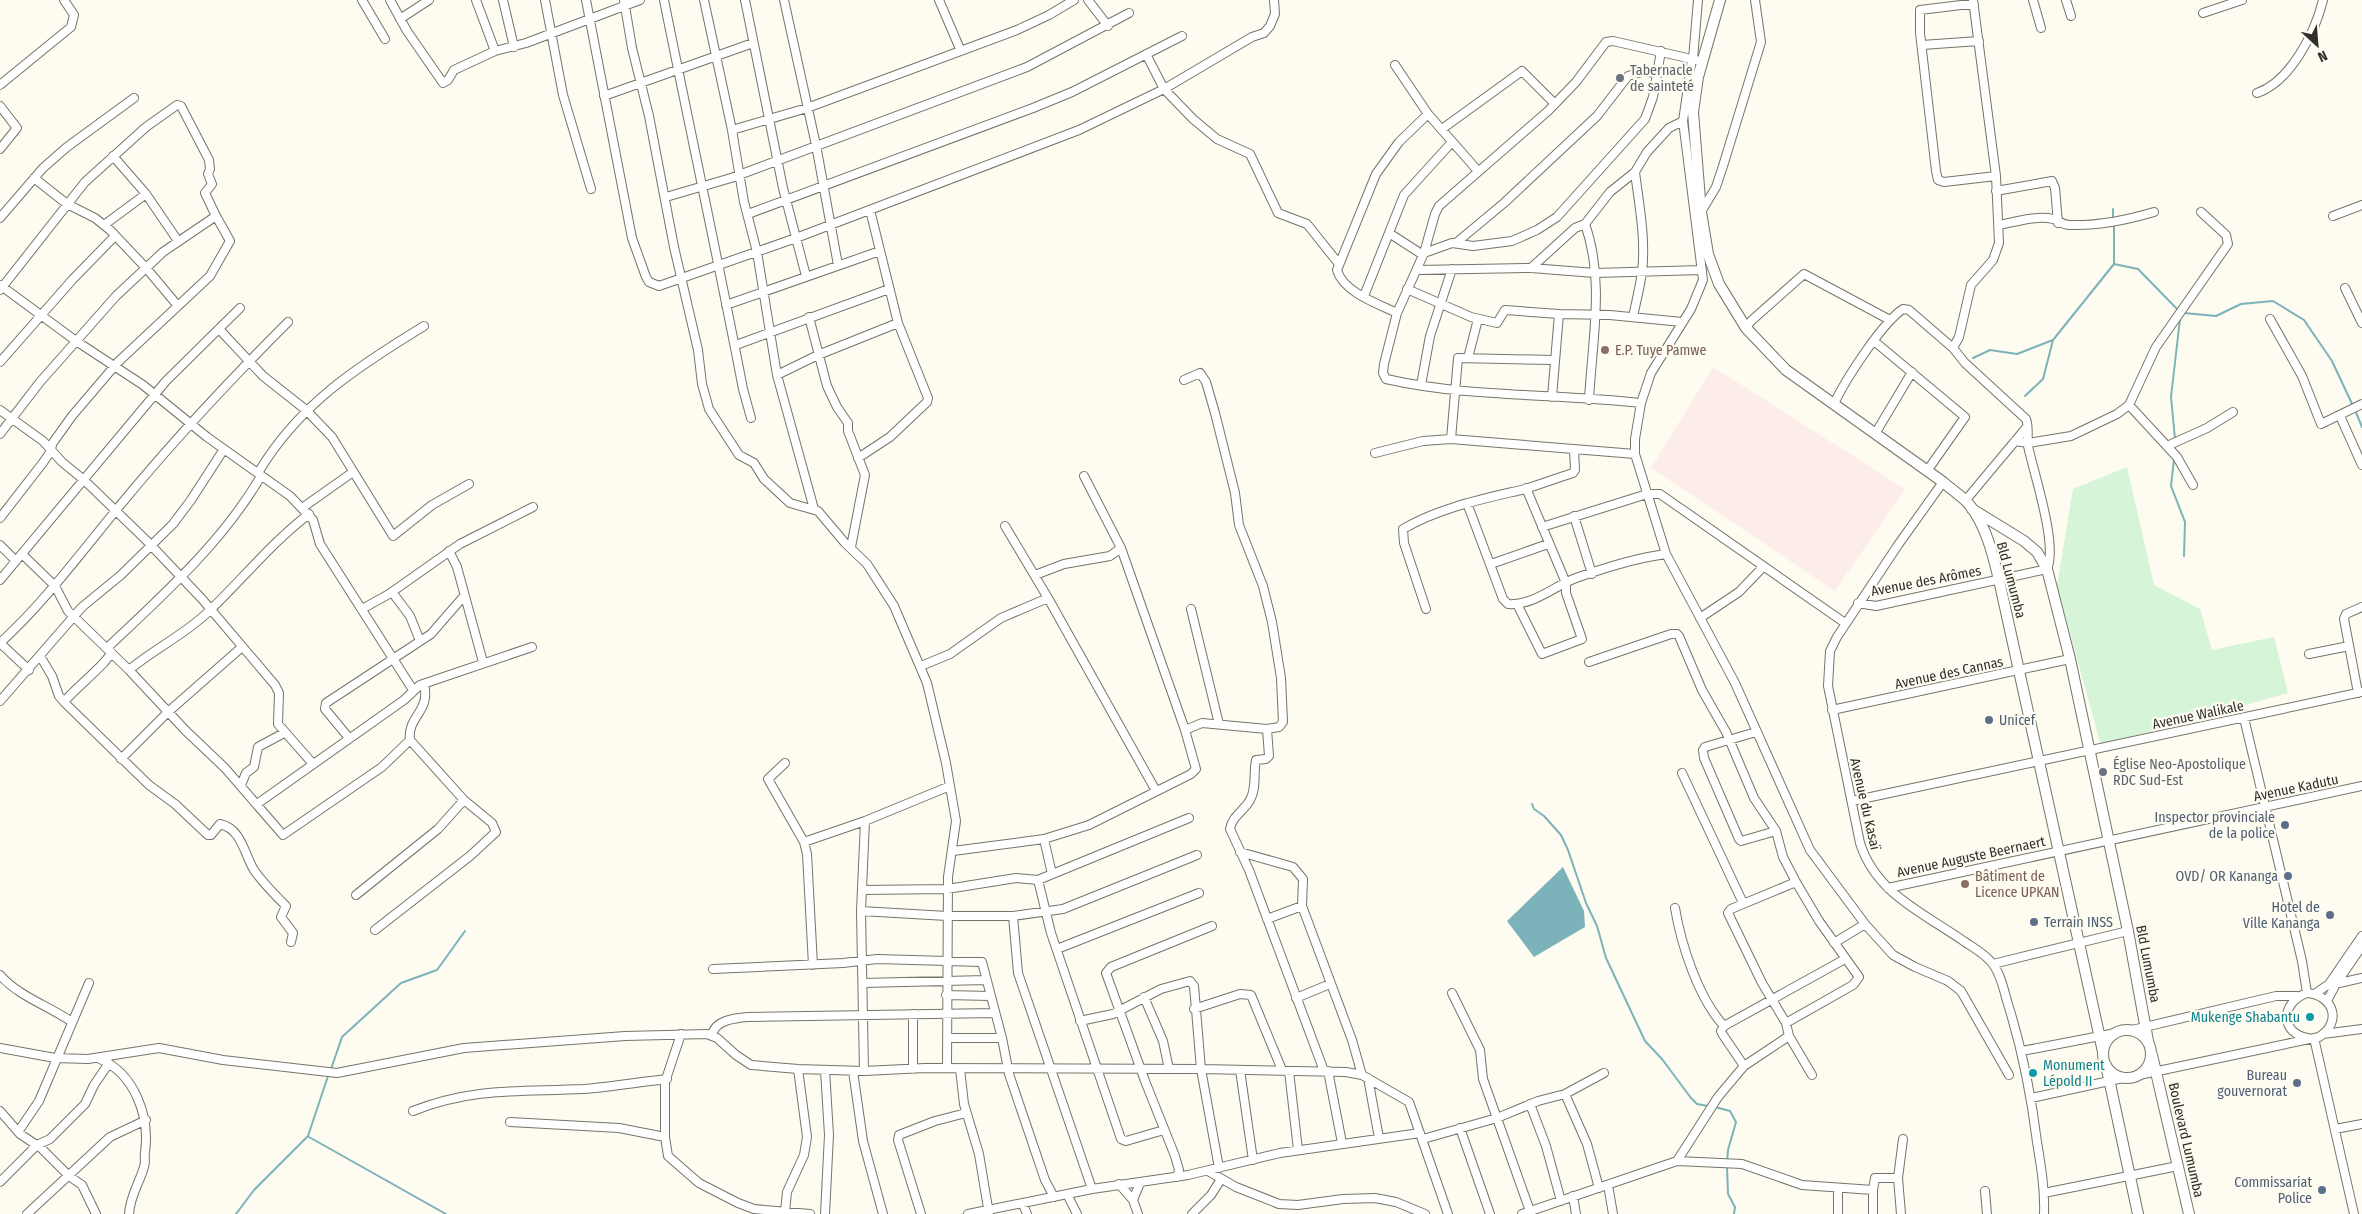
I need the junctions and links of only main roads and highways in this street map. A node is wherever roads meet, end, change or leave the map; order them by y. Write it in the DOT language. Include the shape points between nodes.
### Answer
graph roads {
  1 [pos="1720,0"];
  2 [pos="1968,504"];
  3 [pos="2148,1040"];
  4 [pos="2103,1052"];
  5 [pos="2152,1055"];
  6 [pos="2106,1065"];
  7 [pos="2138,1214"];
  8 [pos="2189,1214"];
  1 -- 2 [label="main road" via="1696,60 1693,112 1695,193 1713,270 1728,303 1746,328 1786,370 1943,482"];
  2 -- 3 [label="main road, Bld Lumumba" via="2024,541 2037,552 2047,568 2090,750"];
  2 -- 4 [label="main road, Bld Lumumba" via="1989,543 1999,580"];
  3 -- 4 [label="main road" via="2132,1030 2116,1032"];
  3 -- 5 [label="main road"];
  4 -- 6 [label="main road"];
  5 -- 6 [label="main road" via="2140,1075 2123,1078"];
  5 -- 8 [label="main road, Boulevard Lumumba"];
  6 -- 7 [label="main road"];
}
